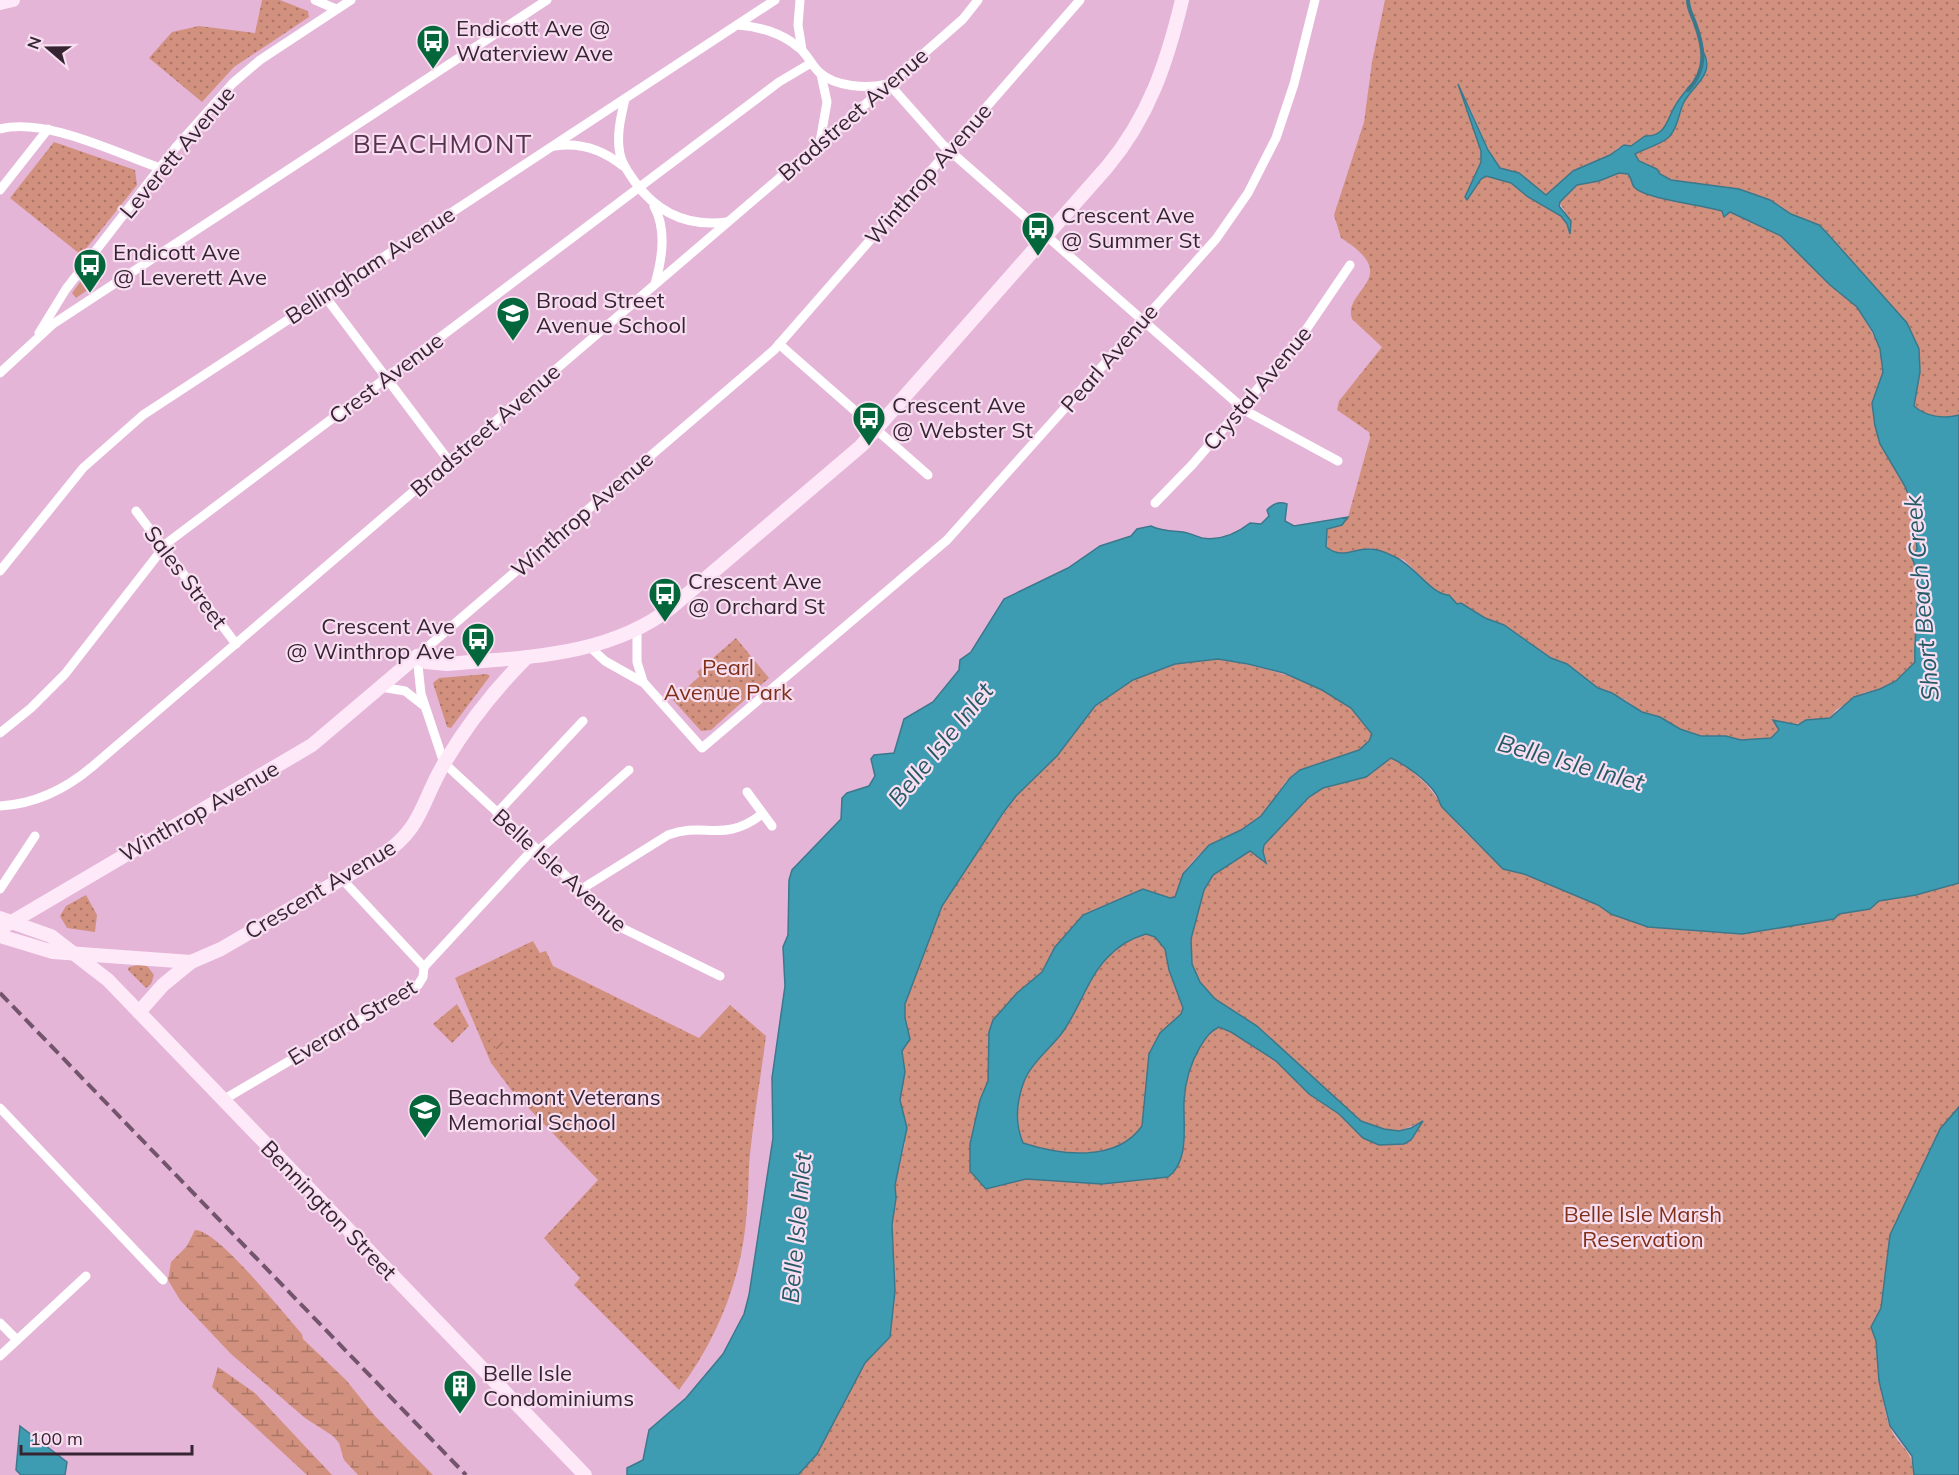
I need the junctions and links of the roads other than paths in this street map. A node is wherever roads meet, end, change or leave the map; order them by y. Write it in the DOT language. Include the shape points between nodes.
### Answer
graph roads {
  1 [pos="13,0"];
  2 [pos="315,0"];
  3 [pos="351,0"];
  4 [pos="547,0"];
  5 [pos="775,0"];
  6 [pos="800,0"];
  7 [pos="978,0"];
  8 [pos="1080,0"];
  9 [pos="1182,0"];
  10 [pos="1314,0"];
  11 [pos="0,3"];
  12 [pos="336,9"];
  13 [pos="737,25"];
  14 [pos="802,50"];
  15 [pos="811,63"];
  16 [pos="821,74"];
  17 [pos="889,84"];
  18 [pos="625,99"];
  19 [pos="0,129"];
  20 [pos="48,129"];
  21 [pos="820,142"];
  22 [pos="551,147"];
  23 [pos="949,150"];
  24 [pos="625,167"];
  25 [pos="160,168"];
  26 [pos="640,188"];
  27 [pos="0,190"];
  28 [pos="653,204"];
  29 [pos="727,222"];
  30 [pos="1047,236"];
  31 [pos="1350,265"];
  32 [pos="655,284"];
  33 [pos="324,295"];
  34 [pos="1142,319"];
  35 [pos="36,338"];
  36 [pos="779,344"];
  37 [pos="0,373"];
  38 [pos="387,378"];
  39 [pos="1242,407"];
  40 [pos="876,429"];
  41 [pos="449,461"];
  42 [pos="1338,461"];
  43 [pos="928,475"];
  44 [pos="1155,503"];
  45 [pos="136,511"];
  46 [pos="163,547"];
  47 [pos="0,571"];
  48 [pos="637,630"];
  49 [pos="236,644"];
  50 [pos="590,647"];
  51 [pos="417,656"];
  52 [pos="527,657"];
  53 [pos="644,683"];
  54 [pos="381,687"];
  55 [pos="425,706"];
  56 [pos="583,721"];
  57 [pos="0,733"];
  58 [pos="444,763"];
  59 [pos="629,770"];
  60 [pos="747,792"];
  61 [pos="0,806"];
  62 [pos="497,813"];
  63 [pos="762,814"];
  64 [pos="772,826"];
  65 [pos="35,836"];
  66 [pos="536,849"];
  67 [pos="342,879"];
  68 [pos="0,889"];
  69 [pos="580,890"];
  70 [pos="4,923"];
  71 [pos="0,936"];
  72 [pos="68,951"];
  73 [pos="191,962"];
  74 [pos="424,966"];
  75 [pos="720,976"];
  76 [pos="139,1012"];
  77 [pos="223,1100"];
  78 [pos="0,1108"];
  79 [pos="86,1276"];
  80 [pos="163,1280"];
  81 [pos="0,1323"];
  82 [pos="17,1341"];
  83 [pos="0,1356"];
  84 [pos="585,1475"];
  1 -- 11 [label="street"];
  2 -- 12 [label="street"];
  3 -- 12 [label="street, Leverett Avenue"];
  4 -- 35 [label="street"];
  5 -- 13 [label="street, Bellingham Avenue"];
  6 -- 14 [label="street"];
  7 -- 17 [label="street, Bradstreet Avenue" via="963,19"];
  8 -- 23 [label="street, Winthrop Avenue"];
  9 -- 30 [label="street" via="1162,75 1141,119 1113,161"];
  10 -- 34 [label="street, Pearl Avenue" via="1286,111 1254,184 1216,239"];
  12 -- 25 [label="street, Leverett Avenue" via="239,77"];
  13 -- 14 [label="street" via="768,31"];
  13 -- 18 [label="street, Bellingham Avenue"];
  14 -- 15 [label="street"];
  15 -- 16 [label="street"];
  15 -- 26 [label="street, Crest Avenue" via="779,82"];
  16 -- 17 [label="street" via="863,86"];
  16 -- 21 [label="street" via="827,102"];
  17 -- 21 [label="street, Bradstreet Avenue"];
  17 -- 23 [label="street"];
  18 -- 22 [label="street, Bellingham Avenue"];
  18 -- 24 [label="street" via="619,141"];
  19 -- 20 [label="street"];
  20 -- 25 [label="street"];
  20 -- 27 [label="street"];
  21 -- 29 [label="street, Bradstreet Avenue"];
  22 -- 24 [label="street" via="571,145 594,150"];
  22 -- 33 [label="street, Bellingham Avenue"];
  23 -- 30 [label="street"];
  23 -- 36 [label="street, Winthrop Avenue"];
  24 -- 26 [label="street"];
  25 -- 35 [label="street, Leverett Avenue" via="66,289"];
  26 -- 28 [label="street"];
  26 -- 38 [label="street, Crest Avenue"];
  28 -- 29 [label="street" via="686,220 706,224"];
  28 -- 32 [label="street" via="662,238"];
  29 -- 32 [label="street, Bradstreet Avenue"];
  30 -- 34 [label="street"];
  30 -- 40 [label="street"];
  31 -- 39 [label="street, Crystal Avenue" via="1302,336"];
  32 -- 41 [label="street, Bradstreet Avenue"];
  33 -- 38 [label="street"];
  33 -- 47 [label="street, Bellingham Avenue" via="130,424 78,475"];
  34 -- 39 [label="street"];
  34 -- 53 [label="street, Pearl Avenue" via="938,549 702,748"];
  35 -- 37 [label="street"];
  36 -- 40 [label="street"];
  36 -- 51 [label="street, Winthrop Avenue"];
  38 -- 41 [label="street"];
  38 -- 46 [label="street, Crest Avenue"];
  39 -- 42 [label="street"];
  39 -- 44 [label="street, Crystal Avenue"];
  40 -- 43 [label="street"];
  40 -- 48 [label="street" via="857,450 688,594"];
  41 -- 49 [label="street, Bradstreet Avenue"];
  45 -- 46 [label="street, Sales Street"];
  46 -- 49 [label="street, Sales Street"];
  46 -- 57 [label="street, Crest Avenue" via="65,674"];
  48 -- 50 [label="street"];
  48 -- 53 [label="street" via="637,662"];
  49 -- 61 [label="street, Bradstreet Avenue" via="78,778 42,798"];
  50 -- 52 [label="street"];
  50 -- 53 [label="street"];
  51 -- 52 [label="street" via="441,664"];
  51 -- 54 [label="street, Winthrop Avenue"];
  51 -- 55 [label="street"];
  52 -- 58 [label="street, Crescent Avenue" via="483,704"];
  54 -- 55 [label="street" via="405,691"];
  54 -- 70 [label="street, Winthrop Avenue" via="304,750"];
  55 -- 58 [label="street"];
  56 -- 62 [label="street"];
  58 -- 62 [label="street, Belle Isle Avenue"];
  58 -- 67 [label="street, Crescent Avenue" via="413,828 390,850"];
  59 -- 66 [label="street, Everard Street"];
  60 -- 63 [label="street"];
  62 -- 66 [label="street, Belle Isle Avenue"];
  63 -- 64 [label="street"];
  63 -- 69 [label="street" via="738,830 668,835"];
  65 -- 68 [label="street"];
  66 -- 69 [label="street, Belle Isle Avenue"];
  66 -- 74 [label="street, Everard Street"];
  67 -- 73 [label="street, Crescent Avenue" via="221,949"];
  67 -- 74 [label="street"];
  69 -- 75 [label="street, Belle Isle Avenue" via="626,931"];
  70 -- 72 [label="street, Bennington Street" via="51,936"];
  71 -- 72 [label="street, Bennington Street" via="46,951"];
  72 -- 73 [label="street, Crescent Avenue"];
  72 -- 76 [label="street, Bennington Street" via="98,971"];
  73 -- 76 [label="street, Crescent Avenue"];
  74 -- 77 [label="street, Everard Street" via="418,985"];
  76 -- 77 [label="street, Bennington Street"];
  77 -- 84 [label="street, Bennington Street"];
  78 -- 80 [label="street"];
  79 -- 82 [label="street"];
  81 -- 82 [label="street"];
  82 -- 83 [label="street"];
}
